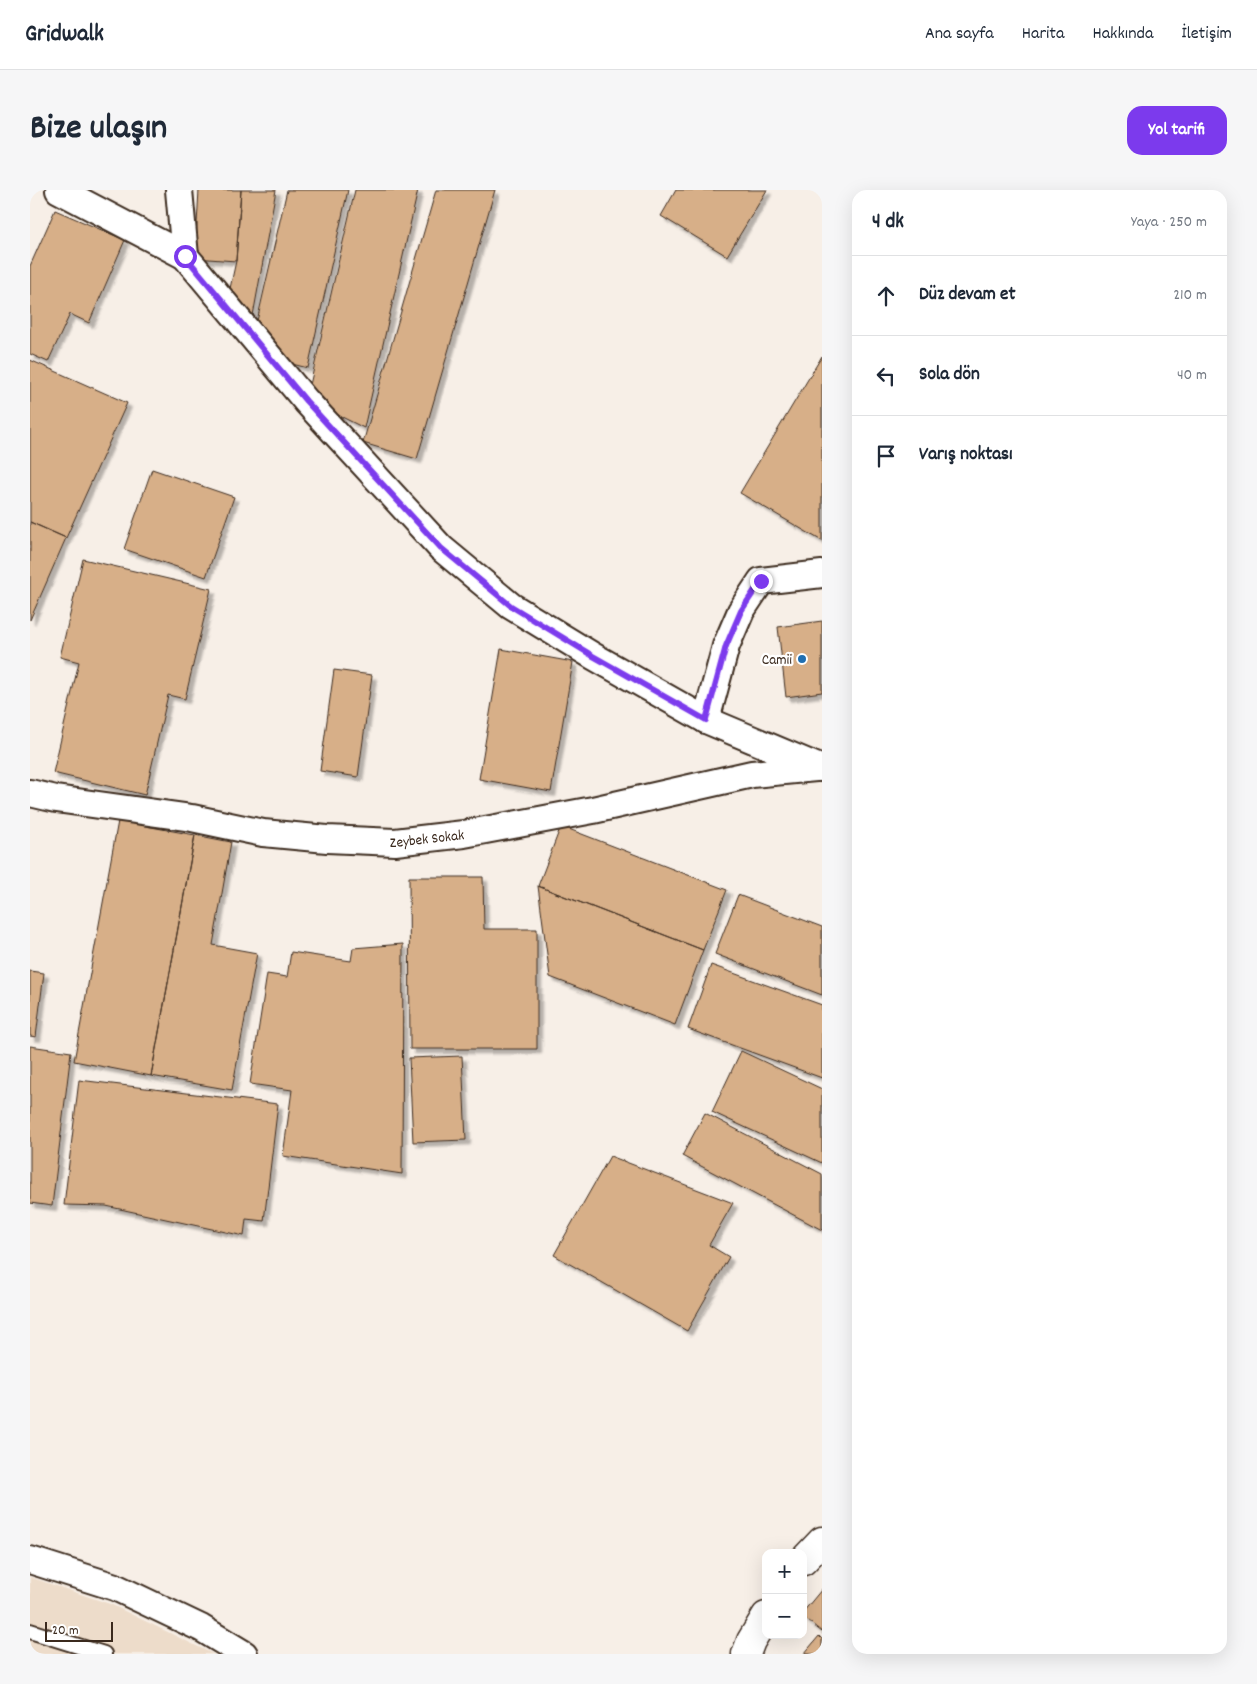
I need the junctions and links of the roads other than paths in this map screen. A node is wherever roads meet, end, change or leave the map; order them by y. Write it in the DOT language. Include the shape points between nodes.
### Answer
graph roads {
  1 [pos="59,190"];
  2 [pos="180,190"];
  3 [pos="185,256"];
  4 [pos="822,574"];
  5 [pos="706,720"];
  6 [pos="821,768"];
  7 [pos="30,793"];
  8 [pos="822,1541"];
  9 [pos="807,1558"];
  10 [pos="30,1560"];
  11 [pos="762,1622"];
  12 [pos="30,1631"];
  13 [pos="745,1650"];
  14 [pos="104,1654"];
  15 [pos="244,1654"];
  1 -- 3 [label="street"];
  2 -- 3 [label="street"];
  3 -- 5 [label="street" via="306,401 441,548 511,606"];
  4 -- 5 [label="street" via="761,581 741,611 726,646"];
  5 -- 6 [label="street"];
  6 -- 7 [label="street, Zeybek Sokak" via="752,774 593,810 464,834 395,842 263,833 192,818"];
  8 -- 9 [label="street"];
  10 -- 15 [label="street" via="115,1587 201,1628"];
  11 -- 13 [label="street"];
  12 -- 14 [label="lane"];
}
